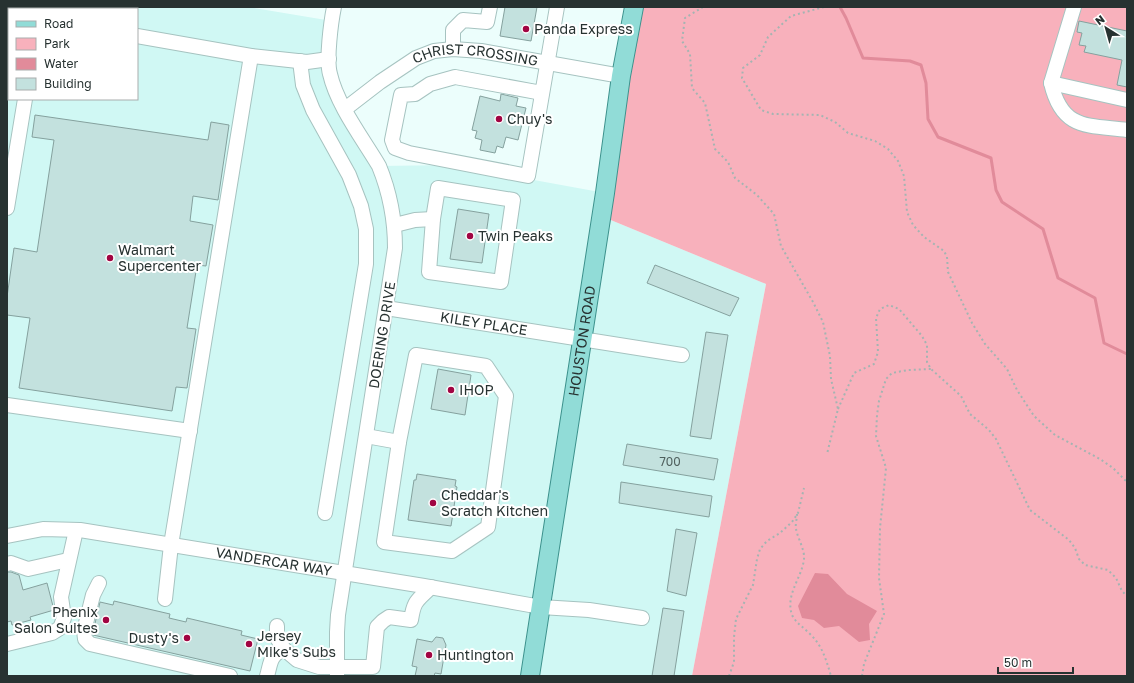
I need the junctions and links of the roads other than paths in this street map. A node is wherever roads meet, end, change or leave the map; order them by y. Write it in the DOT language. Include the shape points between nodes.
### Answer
graph roads {
  1 [pos="334,7"];
  2 [pos="490,7"];
  3 [pos="557,7"];
  4 [pos="634,7"];
  5 [pos="1074,7"];
  6 [pos="138,36"];
  7 [pos="453,48"];
  8 [pos="251,56"];
  9 [pos="329,59"];
  10 [pos="300,61"];
  11 [pos="548,63"];
  12 [pos="621,76"];
  13 [pos="389,77"];
  14 [pos="1051,83"];
  15 [pos="542,93"];
  16 [pos="401,95"];
  17 [pos="25,100"];
  18 [pos="1127,100"];
  19 [pos="345,109"];
  20 [pos="1127,130"];
  21 [pos="7,208"];
  22 [pos="433,219"];
  23 [pos="395,225"];
  24 [pos="386,308"];
  25 [pos="582,339"];
  26 [pos="682,355"];
  27 [pos="7,405"];
  28 [pos="190,431"];
  29 [pos="366,436"];
  30 [pos="399,442"];
  31 [pos="325,513"];
  32 [pos="76,530"];
  33 [pos="7,536"];
  34 [pos="171,545"];
  35 [pos="68,560"];
  36 [pos="7,564"];
  37 [pos="345,574"];
  38 [pos="100,583"];
  39 [pos="403,583"];
  40 [pos="431,587"];
  41 [pos="164,599"];
  42 [pos="413,607"];
  43 [pos="541,607"];
  44 [pos="642,618"];
  45 [pos="277,626"];
  46 [pos="7,644"];
  47 [pos="284,649"];
  48 [pos="337,671"];
  49 [pos="230,676"];
  50 [pos="267,676"];
  51 [pos="530,676"];
  1 -- 9 [label="street, DOERING DRIVE"];
  2 -- 7 [label="street" via="487,22 463,20 453,30"];
  3 -- 11 [label="street"];
  4 -- 12 [label="main road, HOUSTON ROAD"];
  5 -- 14 [label="street"];
  6 -- 8 [label="street"];
  7 -- 11 [label="street, CHRIST CROSSING"];
  7 -- 13 [label="street, CHRIST CROSSING" via="434,51 416,58"];
  8 -- 10 [label="street"];
  8 -- 28 [label="street"];
  9 -- 10 [label="street"];
  9 -- 19 [label="street, DOERING DRIVE" via="329,73"];
  10 -- 31 [label="street" via="303,85 313,110 349,175 361,206 366,230 366,264"];
  11 -- 12 [label="street, CHRIST CROSSING"];
  11 -- 15 [label="street"];
  12 -- 25 [label="main road, HOUSTON ROAD"];
  13 -- 16 [label="street"];
  13 -- 19 [label="street, CHRIST CROSSING"];
  14 -- 18 [label="street"];
  14 -- 20 [label="street" via="1061,109 1076,123"];
  15 -- 16 [label="street" via="455,77 430,84 415,94"];
  15 -- 16 [label="street" via="528,176 409,153 395,148 392,140"];
  17 -- 21 [label="street"];
  19 -- 23 [label="street, DOERING DRIVE" via="379,166"];
  22 -- 22 [label="street" via="438,188 513,200 501,282 429,272"];
  22 -- 23 [label="street"];
  23 -- 24 [label="street, DOERING DRIVE" via="395,254"];
  24 -- 25 [label="street, KILEY PLACE"];
  24 -- 29 [label="street, DOERING DRIVE"];
  25 -- 26 [label="street, KILEY PLACE"];
  25 -- 43 [label="main road, HOUSTON ROAD"];
  27 -- 28 [label="street"];
  28 -- 34 [label="street"];
  29 -- 30 [label="street"];
  29 -- 37 [label="street, DOERING DRIVE"];
  30 -- 30 [label="street" via="416,355 486,366 506,396 488,527 452,551 384,542"];
  32 -- 33 [label="street, VANDERCAR WAY" via="43,529"];
  32 -- 34 [label="street, VANDERCAR WAY"];
  32 -- 35 [label="street"];
  34 -- 37 [label="street, VANDERCAR WAY"];
  34 -- 41 [label="street"];
  35 -- 36 [label="street" via="28,569"];
  35 -- 46 [label="street" via="61,597 64,618 60,628 52,633"];
  37 -- 39 [label="street, VANDERCAR WAY"];
  37 -- 48 [label="street, DOERING DRIVE" via="337,632"];
  38 -- 49 [label="street" via="93,594 84,631 85,639 90,644"];
  39 -- 40 [label="street, VANDERCAR WAY"];
  39 -- 42 [label="street"];
  40 -- 42 [label="street" via="418,598"];
  40 -- 43 [label="street, VANDERCAR WAY"];
  42 -- 48 [label="street" via="411,620 389,617 377,627 373,667"];
  43 -- 44 [label="street, VANDERCAR WAY" via="589,610"];
  43 -- 51 [label="main road, HOUSTON ROAD"];
  45 -- 47 [label="street" via="276,638"];
  47 -- 48 [label="street" via="297,660"];
  47 -- 50 [label="street" via="271,659"];
}
